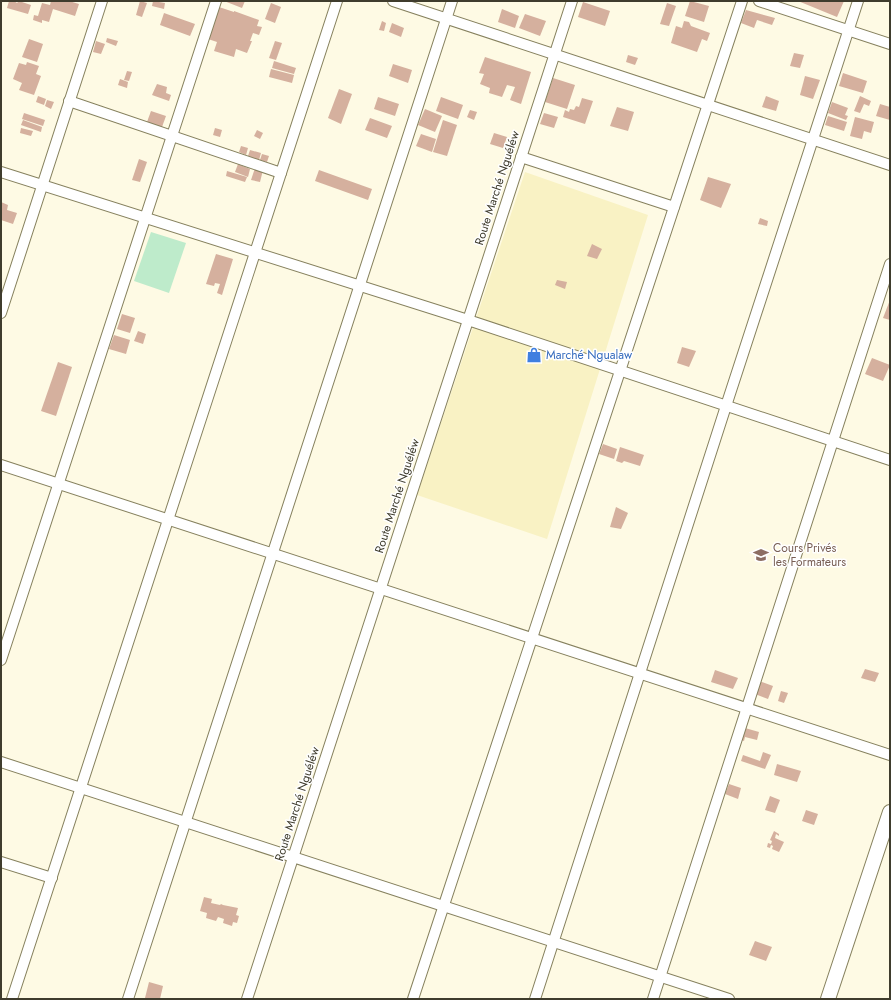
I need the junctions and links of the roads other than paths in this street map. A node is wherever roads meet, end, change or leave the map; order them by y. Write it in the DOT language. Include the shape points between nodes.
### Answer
graph roads {
  1 [pos="102,1"];
  2 [pos="216,1"];
  3 [pos="337,1"];
  4 [pos="393,1"];
  5 [pos="452,1"];
  6 [pos="572,1"];
  7 [pos="742,1"];
  8 [pos="759,1"];
  9 [pos="858,1"];
  10 [pos="446,19"];
  11 [pos="848,30"];
  12 [pos="890,44"];
  13 [pos="554,54"];
  14 [pos="69,101"];
  15 [pos="708,105"];
  16 [pos="171,136"];
  17 [pos="813,139"];
  18 [pos="521,156"];
  19 [pos="890,165"];
  20 [pos="1,172"];
  21 [pos="281,173"];
  22 [pos="42,185"];
  23 [pos="674,207"];
  24 [pos="145,218"];
  25 [pos="255,253"];
  26 [pos="890,264"];
  27 [pos="888,280"];
  28 [pos="360,286"];
  29 [pos="1,313"];
  30 [pos="468,320"];
  31 [pos="620,371"];
  32 [pos="726,406"];
  33 [pos="833,441"];
  34 [pos="890,460"];
  35 [pos="1,465"];
  36 [pos="58,484"];
  37 [pos="168,519"];
  38 [pos="272,553"];
  39 [pos="381,589"];
  40 [pos="532,638"];
  41 [pos="1,660"];
  42 [pos="640,674"];
  43 [pos="747,708"];
  44 [pos="890,754"];
  45 [pos="1,762"];
  46 [pos="81,788"];
  47 [pos="890,812"];
  48 [pos="185,822"];
  49 [pos="293,857"];
  50 [pos="1,862"];
  51 [pos="52,878"];
  52 [pos="443,906"];
  53 [pos="554,942"];
  54 [pos="660,976"];
  55 [pos="12,999"];
  56 [pos="128,999"];
  57 [pos="247,999"];
  58 [pos="413,999"];
  59 [pos="535,999"];
  60 [pos="653,999"];
  61 [pos="729,999"];
  62 [pos="828,999"];
  1 -- 14 [label="street"];
  2 -- 16 [label="street"];
  3 -- 21 [label="street"];
  4 -- 10 [label="street"];
  5 -- 10 [label="street"];
  6 -- 13 [label="street, Route Marché Nguéléw"];
  7 -- 15 [label="street"];
  8 -- 11 [label="street"];
  9 -- 11 [label="street"];
  10 -- 13 [label="street"];
  10 -- 28 [label="street"];
  11 -- 12 [label="street"];
  11 -- 17 [label="street"];
  13 -- 15 [label="street"];
  13 -- 18 [label="street, Route Marché Nguéléw"];
  14 -- 16 [label="street"];
  14 -- 22 [label="street"];
  15 -- 17 [label="street"];
  15 -- 23 [label="street"];
  16 -- 21 [label="street"];
  16 -- 24 [label="street"];
  17 -- 19 [label="street"];
  17 -- 32 [label="street"];
  18 -- 23 [label="street"];
  18 -- 30 [label="street, Route Marché Nguéléw"];
  20 -- 22 [label="street"];
  21 -- 25 [label="street"];
  22 -- 24 [label="street"];
  22 -- 29 [label="street"];
  23 -- 31 [label="street"];
  24 -- 25 [label="street"];
  24 -- 36 [label="street"];
  25 -- 28 [label="street"];
  25 -- 37 [label="street"];
  26 -- 27 [label="street"];
  27 -- 33 [label="street"];
  28 -- 30 [label="street"];
  28 -- 38 [label="street"];
  30 -- 31 [label="street"];
  30 -- 39 [label="street, Route Marché Nguéléw"];
  31 -- 32 [label="street"];
  31 -- 40 [label="street"];
  32 -- 33 [label="street"];
  32 -- 42 [label="street"];
  33 -- 34 [label="street"];
  33 -- 43 [label="street"];
  35 -- 36 [label="street"];
  36 -- 37 [label="street"];
  36 -- 41 [label="street"];
  37 -- 38 [label="street"];
  37 -- 46 [label="street"];
  38 -- 39 [label="street"];
  38 -- 48 [label="street"];
  39 -- 40 [label="street"];
  39 -- 49 [label="street, Route Marché Nguéléw"];
  40 -- 42 [label="street"];
  40 -- 52 [label="street"];
  42 -- 43 [label="street"];
  42 -- 53 [label="street"];
  43 -- 44 [label="street"];
  43 -- 54 [label="street"];
  45 -- 46 [label="street"];
  46 -- 48 [label="street"];
  46 -- 51 [label="street"];
  47 -- 62 [label="main road"];
  48 -- 49 [label="street"];
  48 -- 56 [label="street"];
  49 -- 52 [label="street"];
  49 -- 57 [label="street, Route Marché Nguéléw"];
  50 -- 51 [label="street"];
  51 -- 55 [label="street"];
  52 -- 53 [label="street"];
  52 -- 58 [label="street"];
  53 -- 54 [label="street"];
  53 -- 59 [label="street"];
  54 -- 60 [label="street"];
  54 -- 61 [label="street"];
}
